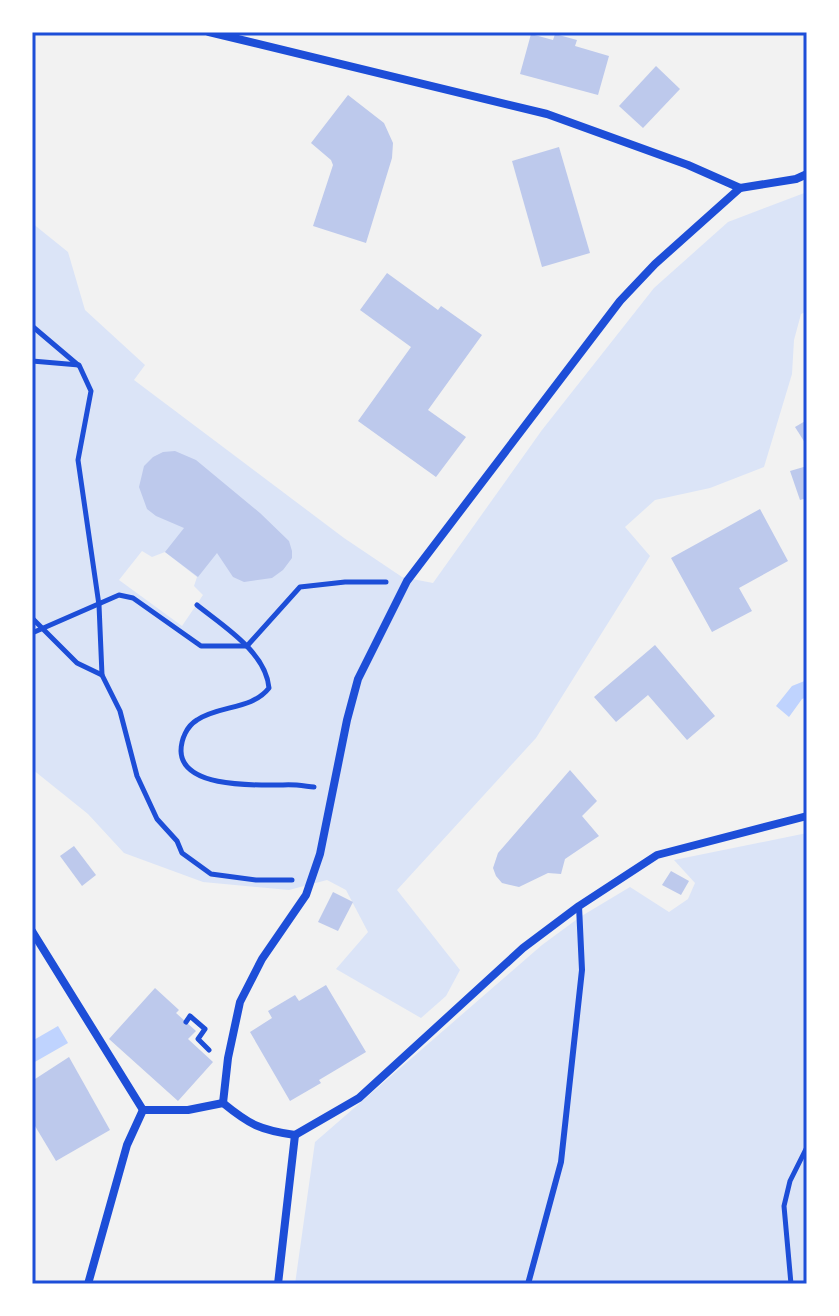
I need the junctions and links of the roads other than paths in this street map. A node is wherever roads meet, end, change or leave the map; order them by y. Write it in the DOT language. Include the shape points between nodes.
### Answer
graph roads {
  1 [pos="209,32"];
  2 [pos="807,174"];
  3 [pos="740,188"];
  4 [pos="807,816"];
  5 [pos="579,906"];
  6 [pos="32,931"];
  7 [pos="223,1103"];
  8 [pos="143,1110"];
  9 [pos="295,1135"];
  10 [pos="88,1284"];
  11 [pos="278,1284"];
  12 [pos="528,1284"];
  1 -- 3 [label="street" via="547,114"];
  2 -- 3 [label="street"];
  3 -- 7 [label="street" via="620,301 407,581 358,679 320,854 306,895 240,1002"];
  4 -- 5 [label="street" via="657,855"];
  5 -- 9 [label="street" via="523,948 359,1098"];
  5 -- 12 [label="lane" via="582,970 561,1162"];
  6 -- 8 [label="street"];
  7 -- 8 [label="street"];
  7 -- 9 [label="street" via="248,1123"];
  8 -- 10 [label="street" via="127,1145"];
  9 -- 11 [label="street"];
}
